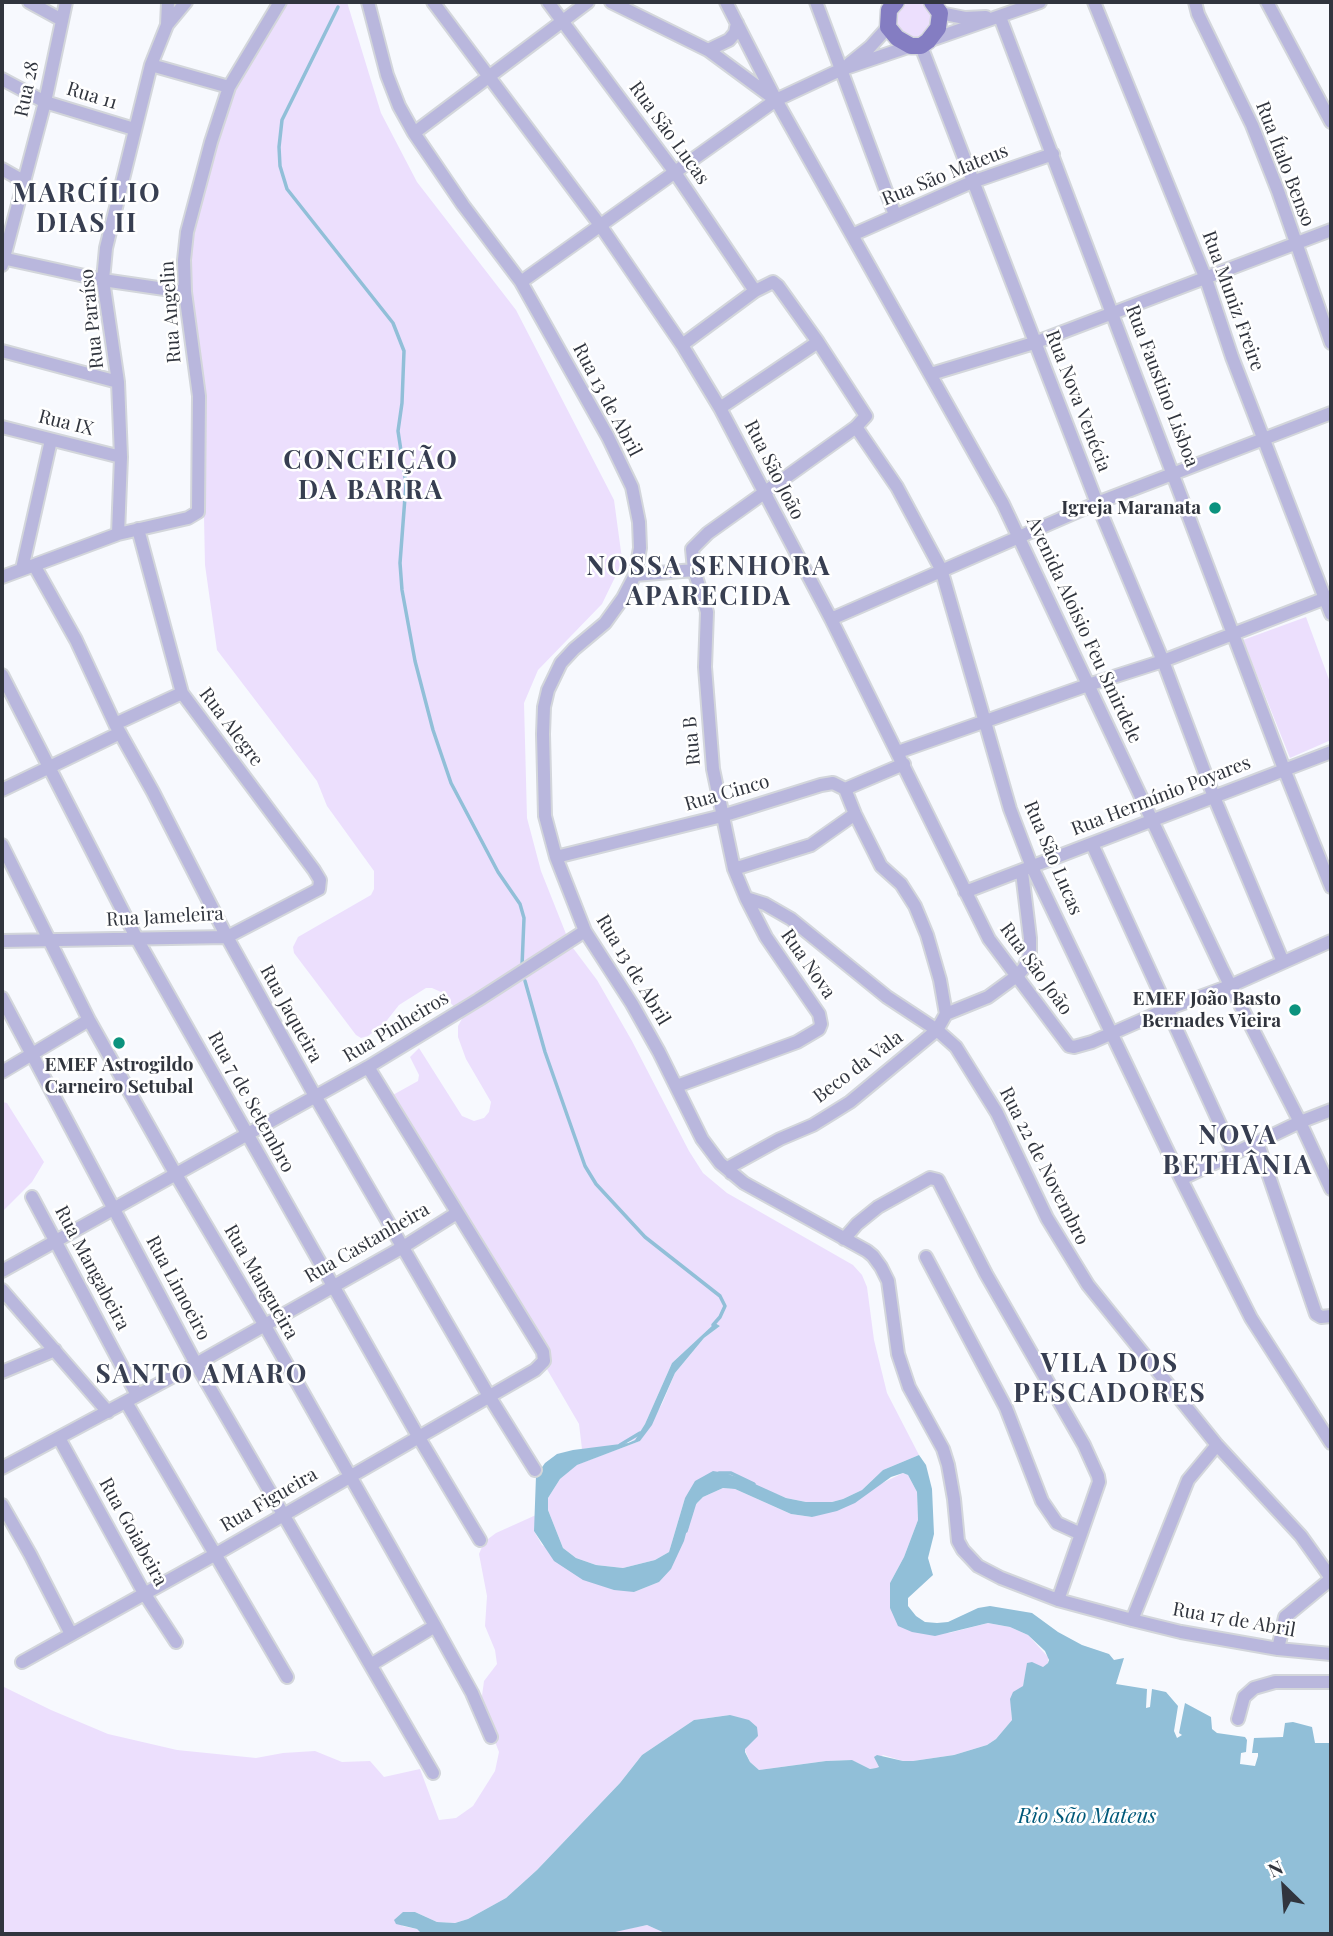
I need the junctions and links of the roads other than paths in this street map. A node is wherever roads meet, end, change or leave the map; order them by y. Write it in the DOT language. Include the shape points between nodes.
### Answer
graph roads {
  1 [pos="29,2"];
  2 [pos="66,2"];
  3 [pos="168,2"];
  4 [pos="186,2"];
  5 [pos="280,2"];
  6 [pos="368,2"];
  7 [pos="433,2"];
  8 [pos="548,2"];
  9 [pos="588,2"];
  10 [pos="611,2"];
  11 [pos="726,2"];
  12 [pos="816,2"];
  13 [pos="1040,2"];
  14 [pos="1094,2"];
  15 [pos="1188,2"];
  16 [pos="1267,2"];
  17 [pos="891,4"];
  18 [pos="936,7"];
  19 [pos="1197,8"];
  20 [pos="1000,17"];
  21 [pos="60,19"];
  22 [pos="562,22"];
  23 [pos="737,23"];
  24 [pos="167,25"];
  25 [pos="888,27"];
  26 [pos="920,44"];
  27 [pos="708,50"];
  28 [pos="151,65"];
  29 [pos="840,70"];
  30 [pos="490,78"];
  31 [pos="2,79"];
  32 [pos="229,87"];
  33 [pos="776,100"];
  34 [pos="45,102"];
  35 [pos="1331,122"];
  36 [pos="134,130"];
  37 [pos="414,133"];
  38 [pos="1053,154"];
  39 [pos="2,169"];
  40 [pos="674,171"];
  41 [pos="25,182"];
  42 [pos="972,182"];
  43 [pos="895,215"];
  44 [pos="600,225"];
  45 [pos="1331,230"];
  46 [pos="852,235"];
  47 [pos="1296,244"];
  48 [pos="2,261"];
  49 [pos="1206,279"];
  50 [pos="103,280"];
  51 [pos="521,282"];
  52 [pos="755,291"];
  53 [pos="185,292"];
  54 [pos="1113,312"];
  55 [pos="818,342"];
  56 [pos="1034,343"];
  57 [pos="1331,343"];
  58 [pos="682,345"];
  59 [pos="2,351"];
  60 [pos="931,374"];
  61 [pos="118,382"];
  62 [pos="720,408"];
  63 [pos="1331,413"];
  64 [pos="2,427"];
  65 [pos="856,427"];
  66 [pos="1263,438"];
  67 [pos="51,440"];
  68 [pos="121,457"];
  69 [pos="1174,473"];
  70 [pos="764,493"];
  71 [pos="1097,502"];
  72 [pos="138,529"];
  73 [pos="118,534"];
  74 [pos="1018,536"];
  75 [pos="28,567"];
  76 [pos="941,569"];
  77 [pos="694,570"];
  78 [pos="635,575"];
  79 [pos="2,577"];
  80 [pos="1328,597"];
  81 [pos="1331,614"];
  82 [pos="831,619"];
  83 [pos="1234,634"];
  84 [pos="1163,661"];
  85 [pos="2,675"];
  86 [pos="1088,685"];
  87 [pos="182,692"];
  88 [pos="984,723"];
  89 [pos="118,729"];
  90 [pos="1331,752"];
  91 [pos="901,758"];
  92 [pos="51,767"];
  93 [pos="1284,769"];
  94 [pos="845,789"];
  95 [pos="2,790"];
  96 [pos="1214,797"];
  97 [pos="855,814"];
  98 [pos="722,816"];
  99 [pos="1153,819"];
  100 [pos="1092,844"];
  101 [pos="2,845"];
  102 [pos="556,857"];
  103 [pos="734,869"];
  104 [pos="1027,869"];
  105 [pos="1331,887"];
  106 [pos="319,889"];
  107 [pos="965,892"];
  108 [pos="746,898"];
  109 [pos="585,931"];
  110 [pos="226,937"];
  111 [pos="49,939"];
  112 [pos="137,939"];
  113 [pos="2,941"];
  114 [pos="1331,941"];
  115 [pos="1283,962"];
  116 [pos="1018,975"];
  117 [pos="1230,986"];
  118 [pos="2,998"];
  119 [pos="1167,1009"];
  120 [pos="946,1014"];
  121 [pos="89,1020"];
  122 [pos="937,1030"];
  123 [pos="1111,1033"];
  124 [pos="32,1055"];
  125 [pos="368,1068"];
  126 [pos="2,1072"];
  127 [pos="677,1086"];
  128 [pos="315,1096"];
  129 [pos="1331,1110"];
  130 [pos="1300,1122"];
  131 [pos="247,1135"];
  132 [pos="1258,1144"];
  133 [pos="1234,1155"];
  134 [pos="731,1173"];
  135 [pos="174,1174"];
  136 [pos="1181,1179"];
  137 [pos="1331,1189"];
  138 [pos="32,1197"];
  139 [pos="114,1207"];
  140 [pos="457,1213"];
  141 [pos="56,1239"];
  142 [pos="844,1239"];
  143 [pos="403,1247"];
  144 [pos="926,1257"];
  145 [pos="2,1271"];
  146 [pos="332,1287"];
  147 [pos="2,1290"];
  148 [pos="1331,1316"];
  149 [pos="264,1324"];
  150 [pos="55,1350"];
  151 [pos="196,1364"];
  152 [pos="2,1372"];
  153 [pos="489,1396"];
  154 [pos="132,1399"];
  155 [pos="108,1412"];
  156 [pos="418,1436"];
  157 [pos="59,1438"];
  158 [pos="1331,1443"];
  159 [pos="1217,1445"];
  160 [pos="2,1468"];
  161 [pos="535,1470"];
  162 [pos="349,1475"];
  163 [pos="2,1505"];
  164 [pos="284,1515"];
  165 [pos="1081,1534"];
  166 [pos="480,1540"];
  167 [pos="216,1554"];
  168 [pos="1331,1579"];
  169 [pos="144,1593"];
  170 [pos="1058,1600"];
  171 [pos="1132,1620"];
  172 [pos="435,1626"];
  173 [pos="71,1634"];
  174 [pos="176,1642"];
  175 [pos="1278,1649"];
  176 [pos="1331,1654"];
  177 [pos="22,1662"];
  178 [pos="372,1664"];
  179 [pos="287,1677"];
  180 [pos="1331,1682"];
  181 [pos="1238,1719"];
  182 [pos="491,1737"];
  183 [pos="433,1773"];
  1 -- 21 [label="street"];
  2 -- 21 [label="street, Rua 28"];
  3 -- 24 [label="street, Rua Paraíso"];
  4 -- 24 [label="street, Rua Paraíso"];
  5 -- 32 [label="street, Rua Angelin"];
  6 -- 37 [label="street, Rua 13 de Abril" via="387,75"];
  7 -- 30 [label="street, Rua São João"];
  8 -- 22 [label="street, Rua São Lucas"];
  9 -- 22 [label="street"];
  10 -- 27 [label="street"];
  11 -- 23 [label="street, Avenida Aloisio Feu Smirdele"];
  12 -- 29 [label="street"];
  13 -- 20 [label="street"];
  14 -- 49 [label="street, Rua Muniz Freire"];
  15 -- 19 [label="street, Rua Ítalo Benso"];
  16 -- 35 [label="street"];
  17 -- 25 [label="main road"];
  18 -- 20 [label="street" via="965,18"];
  18 -- 26 [label="main road" via="938,28"];
  19 -- 47 [label="street, Rua Ítalo Benso" via="1252,125"];
  20 -- 26 [label="street"];
  20 -- 38 [label="street, Rua Faustino Lisboa"];
  21 -- 34 [label="street, Rua 28"];
  22 -- 30 [label="street"];
  22 -- 40 [label="street, Rua São Lucas"];
  23 -- 27 [label="street" via="729,40"];
  23 -- 33 [label="street, Avenida Aloisio Feu Smirdele"];
  24 -- 28 [label="street, Rua Paraíso"];
  25 -- 26 [label="main road" via="897,38"];
  25 -- 29 [label="street"];
  26 -- 29 [label="street"];
  26 -- 42 [label="street, Rua Nova Venécia"];
  27 -- 33 [label="street"];
  28 -- 32 [label="street"];
  28 -- 36 [label="street, Rua Paraíso"];
  29 -- 33 [label="street"];
  29 -- 43 [label="street"];
  30 -- 37 [label="street"];
  30 -- 44 [label="street, Rua São João"];
  31 -- 34 [label="street, Rua 11"];
  32 -- 53 [label="street, Rua Angelin" via="191,211"];
  33 -- 40 [label="street"];
  33 -- 46 [label="street, Avenida Aloisio Feu Smirdele"];
  34 -- 36 [label="street, Rua 11"];
  34 -- 41 [label="street, Rua 28"];
  36 -- 50 [label="street, Rua Paraíso" via="111,222"];
  37 -- 51 [label="street, Rua 13 de Abril"];
  38 -- 42 [label="street, Rua São Mateus"];
  38 -- 54 [label="street, Rua Faustino Lisboa"];
  39 -- 41 [label="street"];
  40 -- 44 [label="street"];
  40 -- 52 [label="street, Rua São Lucas"];
  41 -- 48 [label="street, Rua 28"];
  42 -- 43 [label="street, Rua São Mateus"];
  42 -- 56 [label="street, Rua Nova Venécia"];
  43 -- 46 [label="street, Rua São Mateus"];
  44 -- 51 [label="street"];
  44 -- 58 [label="street, Rua São João"];
  45 -- 47 [label="street"];
  46 -- 60 [label="street, Avenida Aloisio Feu Smirdele"];
  47 -- 49 [label="street"];
  47 -- 57 [label="street, Rua Ítalo Benso"];
  48 -- 50 [label="street"];
  49 -- 54 [label="street"];
  49 -- 66 [label="street, Rua Muniz Freire"];
  50 -- 53 [label="street"];
  50 -- 61 [label="street, Rua Paraíso"];
  51 -- 78 [label="street, Rua 13 de Abril" via="632,486 640,548"];
  52 -- 55 [label="street" via="773,282 778,286"];
  52 -- 58 [label="street"];
  53 -- 72 [label="street, Rua Angelin" via="199,396 198,512"];
  54 -- 56 [label="street"];
  54 -- 69 [label="street, Rua Faustino Lisboa"];
  55 -- 62 [label="street"];
  55 -- 65 [label="street" via="865,411 865,419"];
  56 -- 60 [label="street"];
  56 -- 71 [label="street, Rua Nova Venécia"];
  58 -- 62 [label="street, Rua São João"];
  59 -- 61 [label="street"];
  60 -- 74 [label="street, Avenida Aloisio Feu Smirdele"];
  61 -- 68 [label="street, Rua Paraíso"];
  62 -- 70 [label="street, Rua São João"];
  63 -- 66 [label="street"];
  64 -- 67 [label="street, Rua IX"];
  65 -- 70 [label="street"];
  65 -- 76 [label="street, Rua São Lucas" via="897,487"];
  66 -- 69 [label="street"];
  66 -- 80 [label="street, Rua Muniz Freire"];
  67 -- 68 [label="street, Rua IX"];
  67 -- 75 [label="street"];
  68 -- 73 [label="street, Rua Paraíso"];
  69 -- 71 [label="street"];
  69 -- 83 [label="street, Rua Faustino Lisboa"];
  70 -- 77 [label="street" via="695,544"];
  70 -- 82 [label="street, Rua São João"];
  71 -- 74 [label="street"];
  71 -- 84 [label="street, Rua Nova Venécia"];
  72 -- 73 [label="street"];
  72 -- 87 [label="street, Rua Alegre"];
  73 -- 75 [label="street"];
  74 -- 76 [label="street"];
  74 -- 86 [label="street, Avenida Aloisio Feu Smirdele"];
  75 -- 79 [label="street"];
  75 -- 89 [label="street, Rua Jaqueira" via="76,640"];
  76 -- 82 [label="street"];
  76 -- 88 [label="street, Rua São Lucas"];
  77 -- 78 [label="street"];
  77 -- 98 [label="street, Rua B" via="707,612 705,667 713,769"];
  78 -- 102 [label="street, Rua 13 de Abril" via="605,623 561,663 548,690 543,734 545,816"];
  80 -- 81 [label="street, Rua Muniz Freire"];
  80 -- 83 [label="street, Rua Cinco"];
  82 -- 91 [label="street, Rua São João"];
  83 -- 84 [label="street, Rua Cinco"];
  83 -- 93 [label="street, Rua Faustino Lisboa"];
  84 -- 86 [label="street, Rua Cinco"];
  84 -- 96 [label="street, Rua Nova Venécia"];
  85 -- 92 [label="street, Rua 7 de Setembro"];
  86 -- 88 [label="street, Rua Cinco"];
  86 -- 99 [label="street, Avenida Aloisio Feu Smirdele"];
  87 -- 89 [label="street"];
  87 -- 106 [label="street, Rua Alegre" via="314,870"];
  88 -- 91 [label="street, Rua Cinco"];
  88 -- 104 [label="street, Rua São Lucas"];
  89 -- 92 [label="street"];
  89 -- 110 [label="street, Rua Jaqueira"];
  90 -- 93 [label="street, Rua Hermínio Poyares"];
  91 -- 94 [label="street, Rua Cinco"];
  91 -- 107 [label="street, Rua São João"];
  92 -- 95 [label="street"];
  92 -- 112 [label="street, Rua 7 de Setembro"];
  93 -- 96 [label="street, Rua Hermínio Poyares"];
  93 -- 105 [label="street, Rua Faustino Lisboa"];
  94 -- 97 [label="street"];
  94 -- 98 [label="street, Rua Cinco" via="833,783 821,785"];
  96 -- 99 [label="street, Rua Hermínio Poyares"];
  96 -- 115 [label="street, Rua Nova Venécia"];
  97 -- 103 [label="street" via="811,845"];
  97 -- 120 [label="street" via="881,866 901,884 915,906 940,979"];
  98 -- 102 [label="street, Rua Cinco"];
  98 -- 103 [label="street, Rua B"];
  99 -- 100 [label="street, Rua Hermínio Poyares"];
  99 -- 117 [label="street, Avenida Aloisio Feu Smirdele"];
  100 -- 104 [label="street, Rua Hermínio Poyares"];
  100 -- 119 [label="street"];
  101 -- 111 [label="street, Rua Mangueira"];
  102 -- 109 [label="street, Rua 13 de Abril"];
  103 -- 108 [label="street, Rua B"];
  104 -- 107 [label="street, Rua Hermínio Poyares"];
  104 -- 116 [label="street" via="1030,954"];
  104 -- 123 [label="street, Rua São Lucas"];
  106 -- 110 [label="street, Rua Jameleira"];
  107 -- 116 [label="street, Rua São João" via="989,939"];
  108 -- 122 [label="street" via="791,919 887,997"];
  108 -- 127 [label="street, Rua Nova" via="766,937 819,1013 821,1024 797,1042"];
  109 -- 125 [label="street, Rua Pinheiros"];
  109 -- 127 [label="street, Rua 13 de Abril"];
  110 -- 112 [label="street, Rua Jameleira"];
  110 -- 128 [label="street, Rua Jaqueira"];
  111 -- 112 [label="street, Rua Jameleira"];
  111 -- 113 [label="street, Rua Jameleira"];
  111 -- 121 [label="street, Rua Mangueira"];
  112 -- 131 [label="street, Rua 7 de Setembro"];
  114 -- 115 [label="street"];
  115 -- 117 [label="street"];
  116 -- 120 [label="street" via="988,997"];
  116 -- 123 [label="street, Rua São João" via="1069,1046"];
  117 -- 119 [label="street"];
  117 -- 130 [label="street, Avenida Aloisio Feu Smirdele"];
  118 -- 124 [label="street, Rua Limoeiro"];
  119 -- 123 [label="street"];
  119 -- 133 [label="street"];
  120 -- 122 [label="street"];
  121 -- 124 [label="street"];
  121 -- 135 [label="street, Rua Mangueira"];
  122 -- 134 [label="street, Beco da Vala" via="850,1102 731,1166"];
  122 -- 159 [label="street, Rua 22 de Novembro" via="964,1057 997,1113 1047,1218 1088,1285"];
  123 -- 136 [label="street, Rua São Lucas"];
  124 -- 126 [label="street"];
  124 -- 139 [label="street, Rua Limoeiro"];
  125 -- 128 [label="street, Rua Pinheiros"];
  125 -- 140 [label="street"];
  127 -- 134 [label="street, Rua 13 de Abril" via="702,1139"];
  128 -- 131 [label="street, Rua Pinheiros"];
  128 -- 143 [label="street, Rua Jaqueira"];
  129 -- 130 [label="street"];
  130 -- 132 [label="street"];
  130 -- 137 [label="street, Avenida Aloisio Feu Smirdele"];
  131 -- 135 [label="street, Rua Pinheiros"];
  131 -- 146 [label="street, Rua 7 de Setembro"];
  132 -- 133 [label="street"];
  132 -- 148 [label="street" via="1317,1314"];
  133 -- 136 [label="street"];
  134 -- 142 [label="street, Rua 13 de Abril"];
  135 -- 139 [label="street, Rua Pinheiros"];
  135 -- 149 [label="street, Rua Mangueira"];
  136 -- 158 [label="street, Rua São Lucas" via="1251,1318"];
  138 -- 141 [label="street, Rua Mangabeira"];
  139 -- 141 [label="street, Rua Pinheiros"];
  139 -- 151 [label="street, Rua Limoeiro"];
  140 -- 143 [label="street, Rua Castanheira"];
  140 -- 153 [label="street, Rua Figueira" via="543,1352 544,1360 535,1370"];
  141 -- 145 [label="street, Rua Pinheiros"];
  141 -- 154 [label="street, Rua Mangabeira"];
  142 -- 165 [label="street" via="878,1207 934,1177 938,1180 1098,1476"];
  142 -- 170 [label="street, Rua 13 de Abril" via="873,1256 888,1281 898,1354 909,1387 943,1449 962,1550 989,1572"];
  143 -- 146 [label="street, Rua Castanheira"];
  143 -- 153 [label="street, Rua Jaqueira"];
  144 -- 165 [label="street" via="1006,1408 1042,1501 1057,1523"];
  146 -- 149 [label="street, Rua Castanheira"];
  146 -- 156 [label="street, Rua 7 de Setembro"];
  147 -- 150 [label="street"];
  149 -- 151 [label="street, Rua Castanheira"];
  149 -- 162 [label="street, Rua Mangueira"];
  150 -- 152 [label="street"];
  150 -- 155 [label="street"];
  151 -- 154 [label="street, Rua Castanheira"];
  151 -- 164 [label="street, Rua Limoeiro"];
  153 -- 156 [label="street, Rua Figueira"];
  153 -- 161 [label="street, Rua Jaqueira"];
  154 -- 155 [label="street, Rua Castanheira"];
  154 -- 167 [label="street, Rua Mangabeira"];
  155 -- 157 [label="street, Rua Castanheira"];
  156 -- 162 [label="street, Rua Figueira"];
  156 -- 166 [label="street, Rua 7 de Setembro"];
  157 -- 160 [label="street, Rua Castanheira"];
  157 -- 169 [label="street, Rua Goiabeira"];
  159 -- 168 [label="street, Rua 22 de Novembro" via="1301,1536"];
  159 -- 171 [label="street" via="1188,1480"];
  162 -- 164 [label="street, Rua Figueira"];
  162 -- 172 [label="street, Rua Mangueira"];
  163 -- 173 [label="street"];
  164 -- 167 [label="street, Rua Figueira"];
  164 -- 178 [label="street, Rua Limoeiro"];
  165 -- 170 [label="street"];
  167 -- 169 [label="street, Rua Figueira"];
  167 -- 179 [label="street, Rua Mangabeira"];
  168 -- 175 [label="street" via="1285,1617"];
  169 -- 173 [label="street, Rua Figueira"];
  169 -- 174 [label="street, Rua Goiabeira"];
  170 -- 171 [label="street, Rua 13 de Abril"];
  171 -- 175 [label="street, Rua 17 de Abril"];
  172 -- 178 [label="street"];
  172 -- 182 [label="street, Rua Mangueira"];
  173 -- 177 [label="street, Rua Figueira"];
  175 -- 176 [label="street, Rua 17 de Abril"];
  178 -- 183 [label="street, Rua Limoeiro"];
  180 -- 181 [label="street" via="1275,1682 1254,1688 1244,1697"];
}
